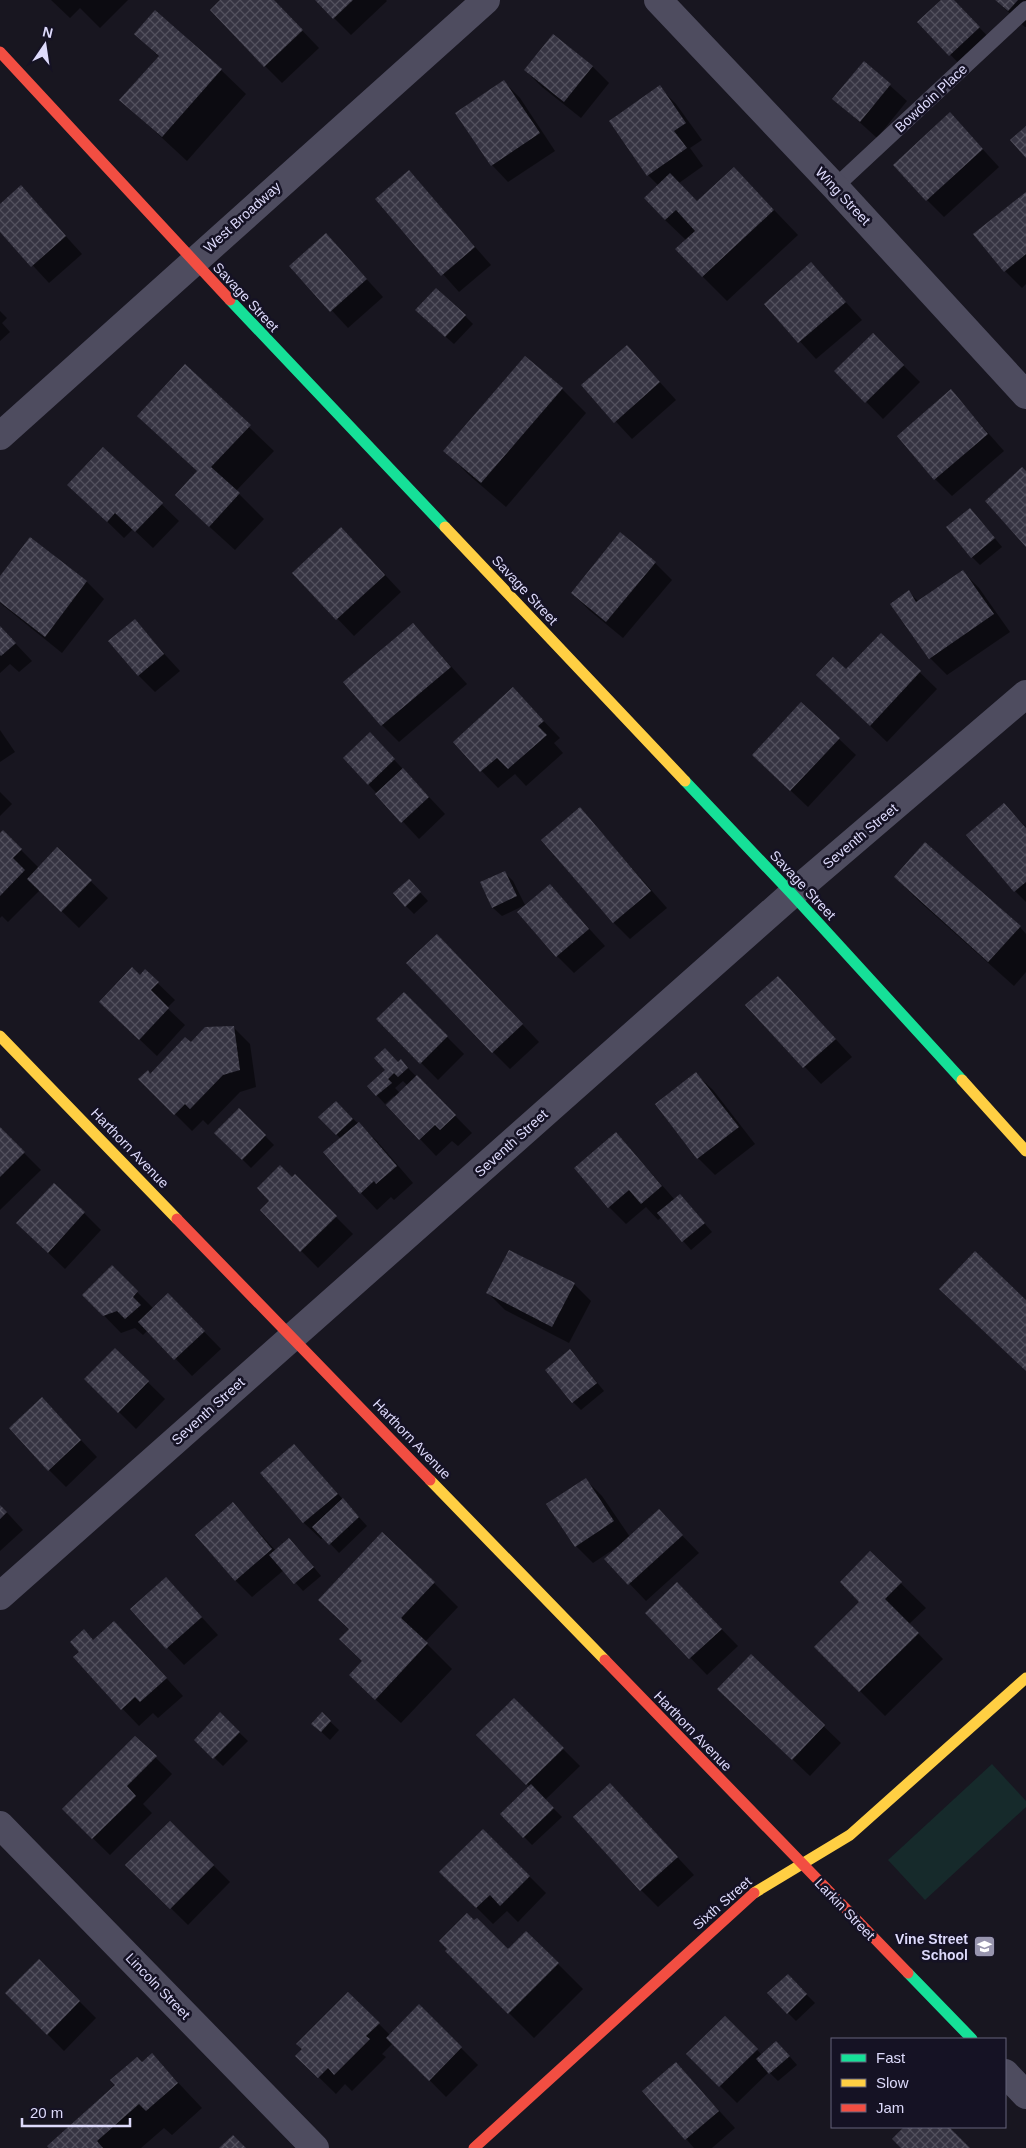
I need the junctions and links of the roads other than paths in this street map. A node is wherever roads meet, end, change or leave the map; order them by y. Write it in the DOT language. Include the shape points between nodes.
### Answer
graph roads {
  1 [pos="486,0"];
  2 [pos="658,0"];
  3 [pos="1026,9"];
  4 [pos="0,52"];
  5 [pos="835,187"];
  6 [pos="193,262"];
  7 [pos="1026,395"];
  8 [pos="0,436"];
  9 [pos="1026,694"];
  10 [pos="792,894"];
  11 [pos="0,1036"];
  12 [pos="1026,1151"];
  13 [pos="293,1336"];
  14 [pos="0,1596"];
  15 [pos="1026,1678"];
  16 [pos="0,1825"];
  17 [pos="802,1864"];
  18 [pos="971,2038"];
  19 [pos="1006,2074"];
  20 [pos="1026,2095"];
  21 [pos="315,2148"];
  22 [pos="474,2148"];
  1 -- 6 [label="street, West Broadway"];
  2 -- 5 [label="street, Wing Street"];
  3 -- 5 [label="lane, Bowdoin Place"];
  4 -- 6 [label="street, Savage Street"];
  5 -- 7 [label="street, Wing Street"];
  6 -- 8 [label="street, West Broadway"];
  6 -- 10 [label="street, Savage Street"];
  9 -- 10 [label="street, Seventh Street"];
  10 -- 12 [label="street, Savage Street"];
  10 -- 13 [label="street, Seventh Street"];
  11 -- 13 [label="street, Harthorn Avenue"];
  13 -- 14 [label="street, Seventh Street"];
  13 -- 17 [label="street, Harthorn Avenue"];
  15 -- 17 [label="street, Sixth Street" via="850,1835"];
  16 -- 21 [label="street, Lincoln Street"];
  17 -- 18 [label="street, Larkin Street"];
  17 -- 22 [label="street, Sixth Street" via="758,1889"];
  19 -- 20 [label="street"];
}
